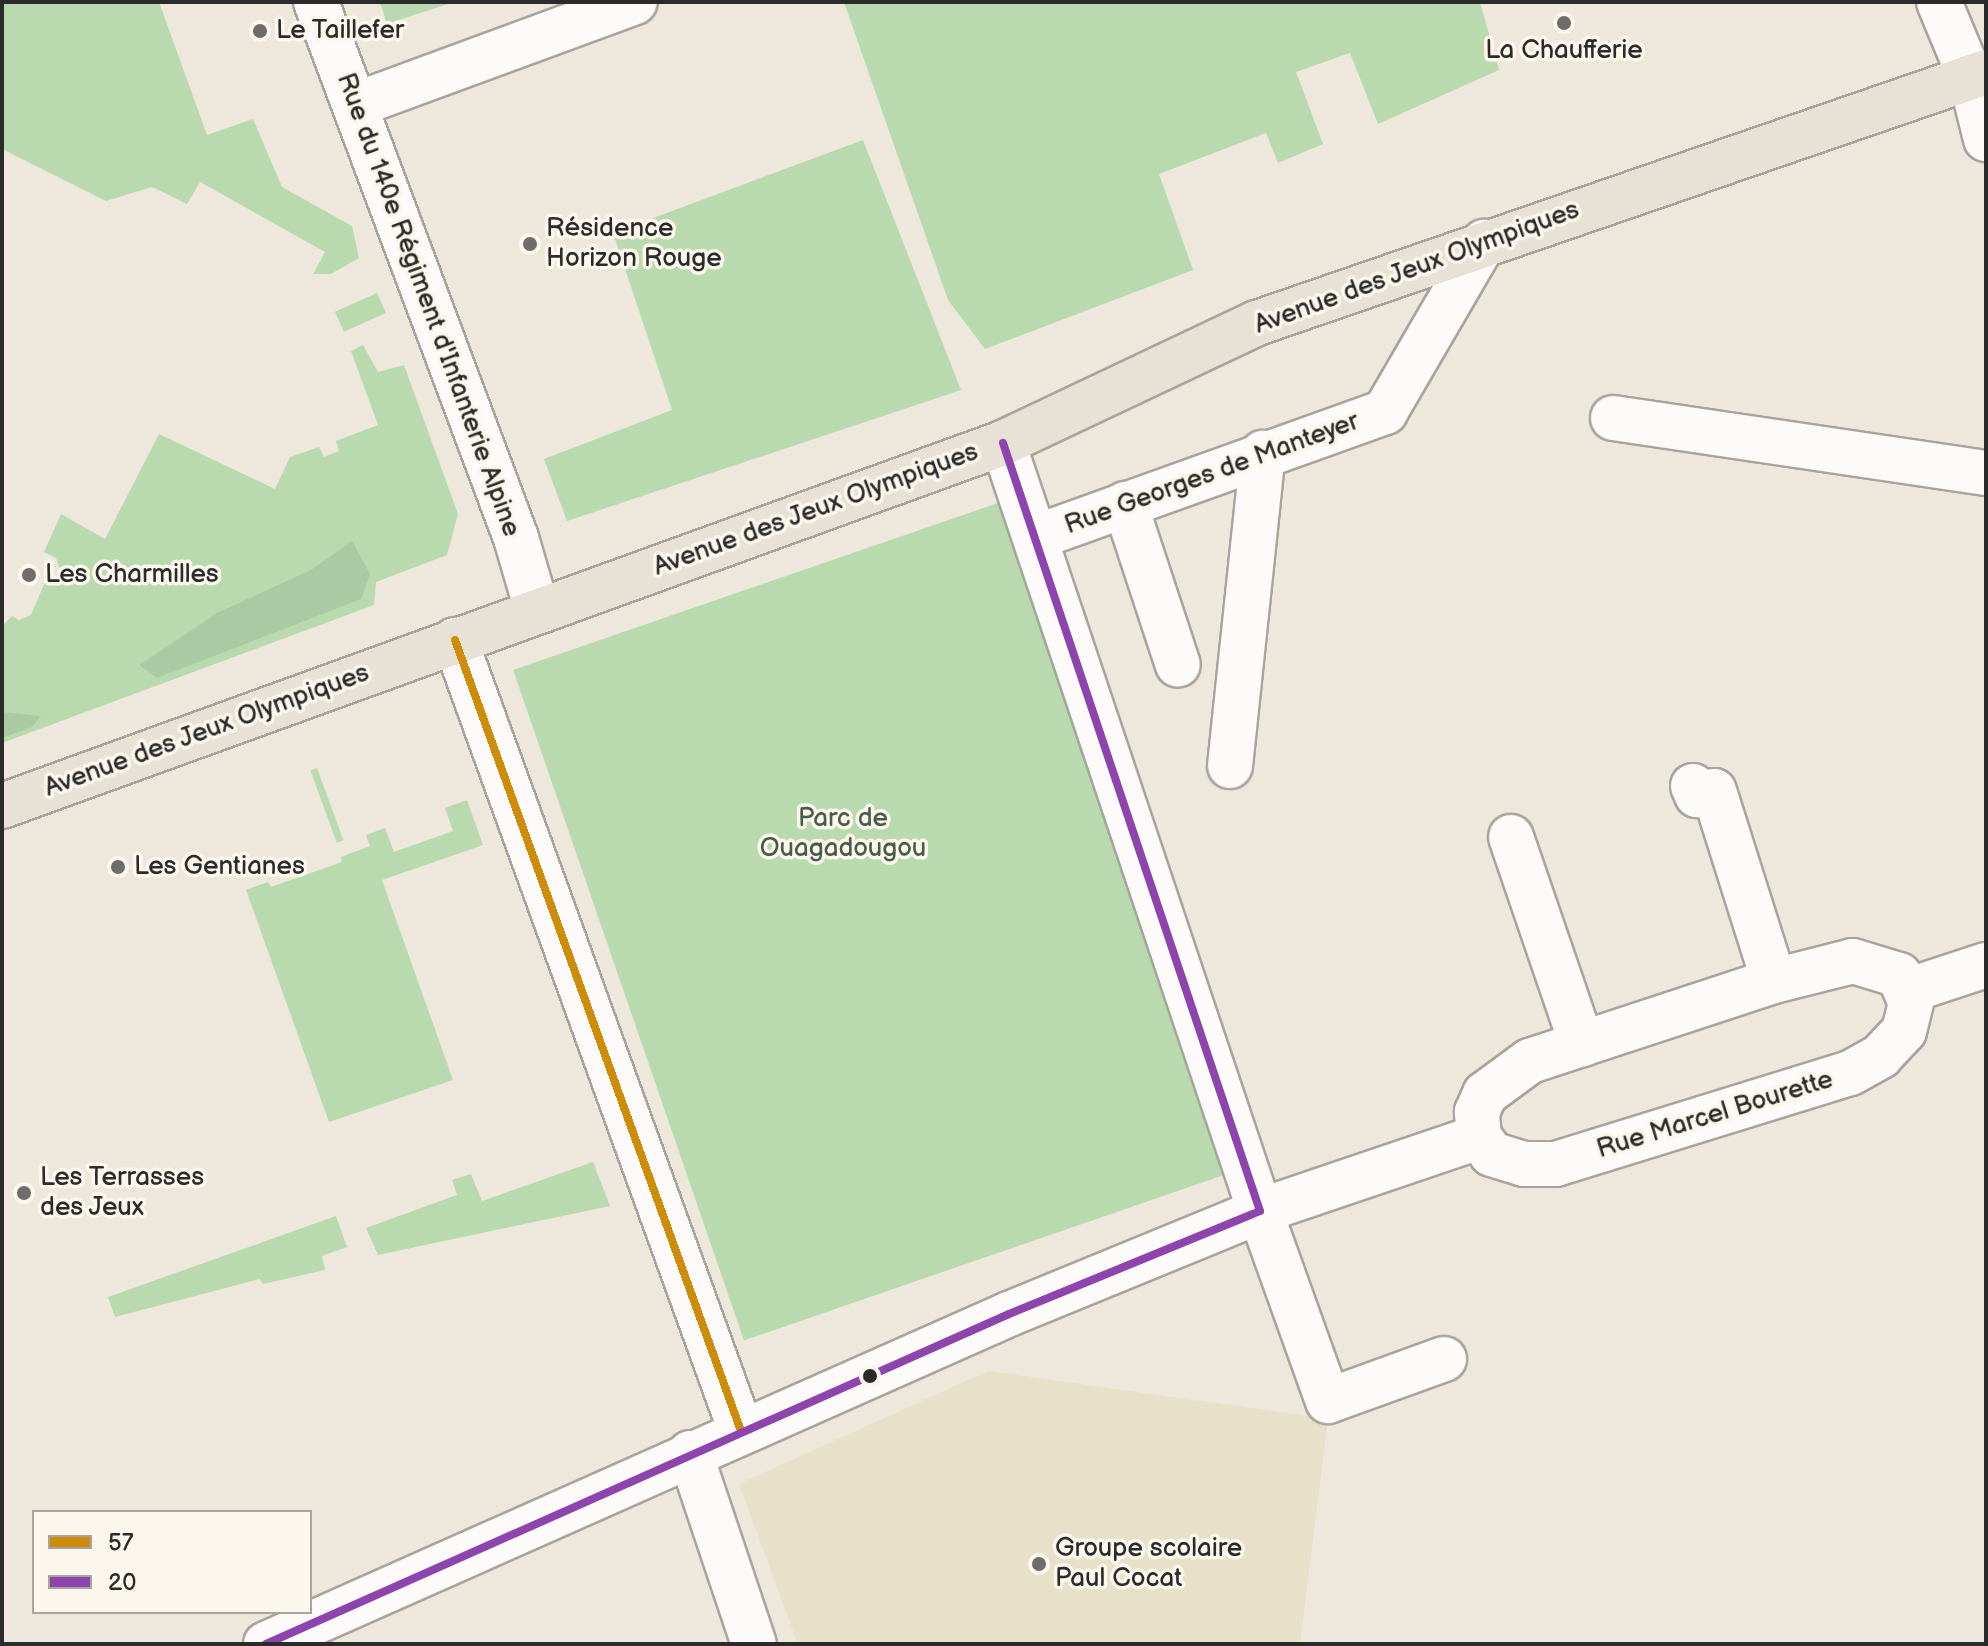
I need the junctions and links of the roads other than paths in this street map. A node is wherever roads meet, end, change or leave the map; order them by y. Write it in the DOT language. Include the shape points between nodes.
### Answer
graph roads {
  1 [pos="316,2"];
  2 [pos="635,2"];
  3 [pos="1939,2"];
  4 [pos="1978,76"];
  5 [pos="355,105"];
  6 [pos="1986,139"];
  7 [pos="1484,242"];
  8 [pos="1613,418"];
  9 [pos="1003,443"];
  10 [pos="1263,453"];
  11 [pos="1986,473"];
  12 [pos="1125,504"];
  13 [pos="1036,537"];
  14 [pos="537,610"];
  15 [pos="455,640"];
  16 [pos="1178,665"];
  17 [pos="1230,766"];
  18 [pos="1693,786"];
  19 [pos="2,806"];
  20 [pos="1511,837"];
  21 [pos="1986,965"];
  22 [pos="1774,981"];
  23 [pos="1910,990"];
  24 [pos="1582,1044"];
  25 [pos="1479,1137"];
  26 [pos="1260,1211"];
  27 [pos="1444,1359"];
  28 [pos="741,1431"];
  29 [pos="690,1453"];
  30 [pos="266,1644"];
  31 [pos="754,1644"];
  1 -- 5 [label="street, Rue du 140e Régiment d'Infanterie Alpine"];
  2 -- 5 [label="street"];
  3 -- 4 [label="street"];
  4 -- 6 [label="street"];
  4 -- 7 [label="main road, Avenue des Jeux Olympiques"];
  5 -- 14 [label="street, Rue du 140e Régiment d'Infanterie Alpine" via="516,538"];
  7 -- 9 [label="main road, Avenue des Jeux Olympiques" via="1257,323"];
  7 -- 10 [label="street, Rue Georges de Manteyer" via="1385,412"];
  8 -- 11 [label="street"];
  9 -- 13 [label="street, Rue Georges de Manteyer"];
  9 -- 14 [label="main road, Avenue des Jeux Olympiques"];
  10 -- 12 [label="street, Rue Georges de Manteyer"];
  10 -- 17 [label="street"];
  12 -- 13 [label="street, Rue Georges de Manteyer"];
  12 -- 16 [label="street"];
  13 -- 26 [label="street, Rue Georges de Manteyer"];
  14 -- 15 [label="main road, Avenue des Jeux Olympiques"];
  15 -- 19 [label="main road, Avenue des Jeux Olympiques"];
  15 -- 28 [label="street"];
  18 -- 22 [label="street" via="1697,795 1714,791"];
  20 -- 24 [label="street"];
  21 -- 23 [label="street"];
  22 -- 23 [label="street" via="1853,961 1899,975"];
  22 -- 24 [label="street"];
  23 -- 25 [label="street, Rue Marcel Bourette" via="1904,1031 1881,1056 1850,1073 1556,1164 1524,1164 1492,1154"];
  24 -- 25 [label="street" via="1530,1061 1495,1084 1477,1112"];
  25 -- 26 [label="street"];
  26 -- 27 [label="street, Rue Georges de Manteyer" via="1328,1401"];
  26 -- 28 [label="street"];
  28 -- 29 [label="street"];
  29 -- 30 [label="street"];
  29 -- 31 [label="street"];
}
